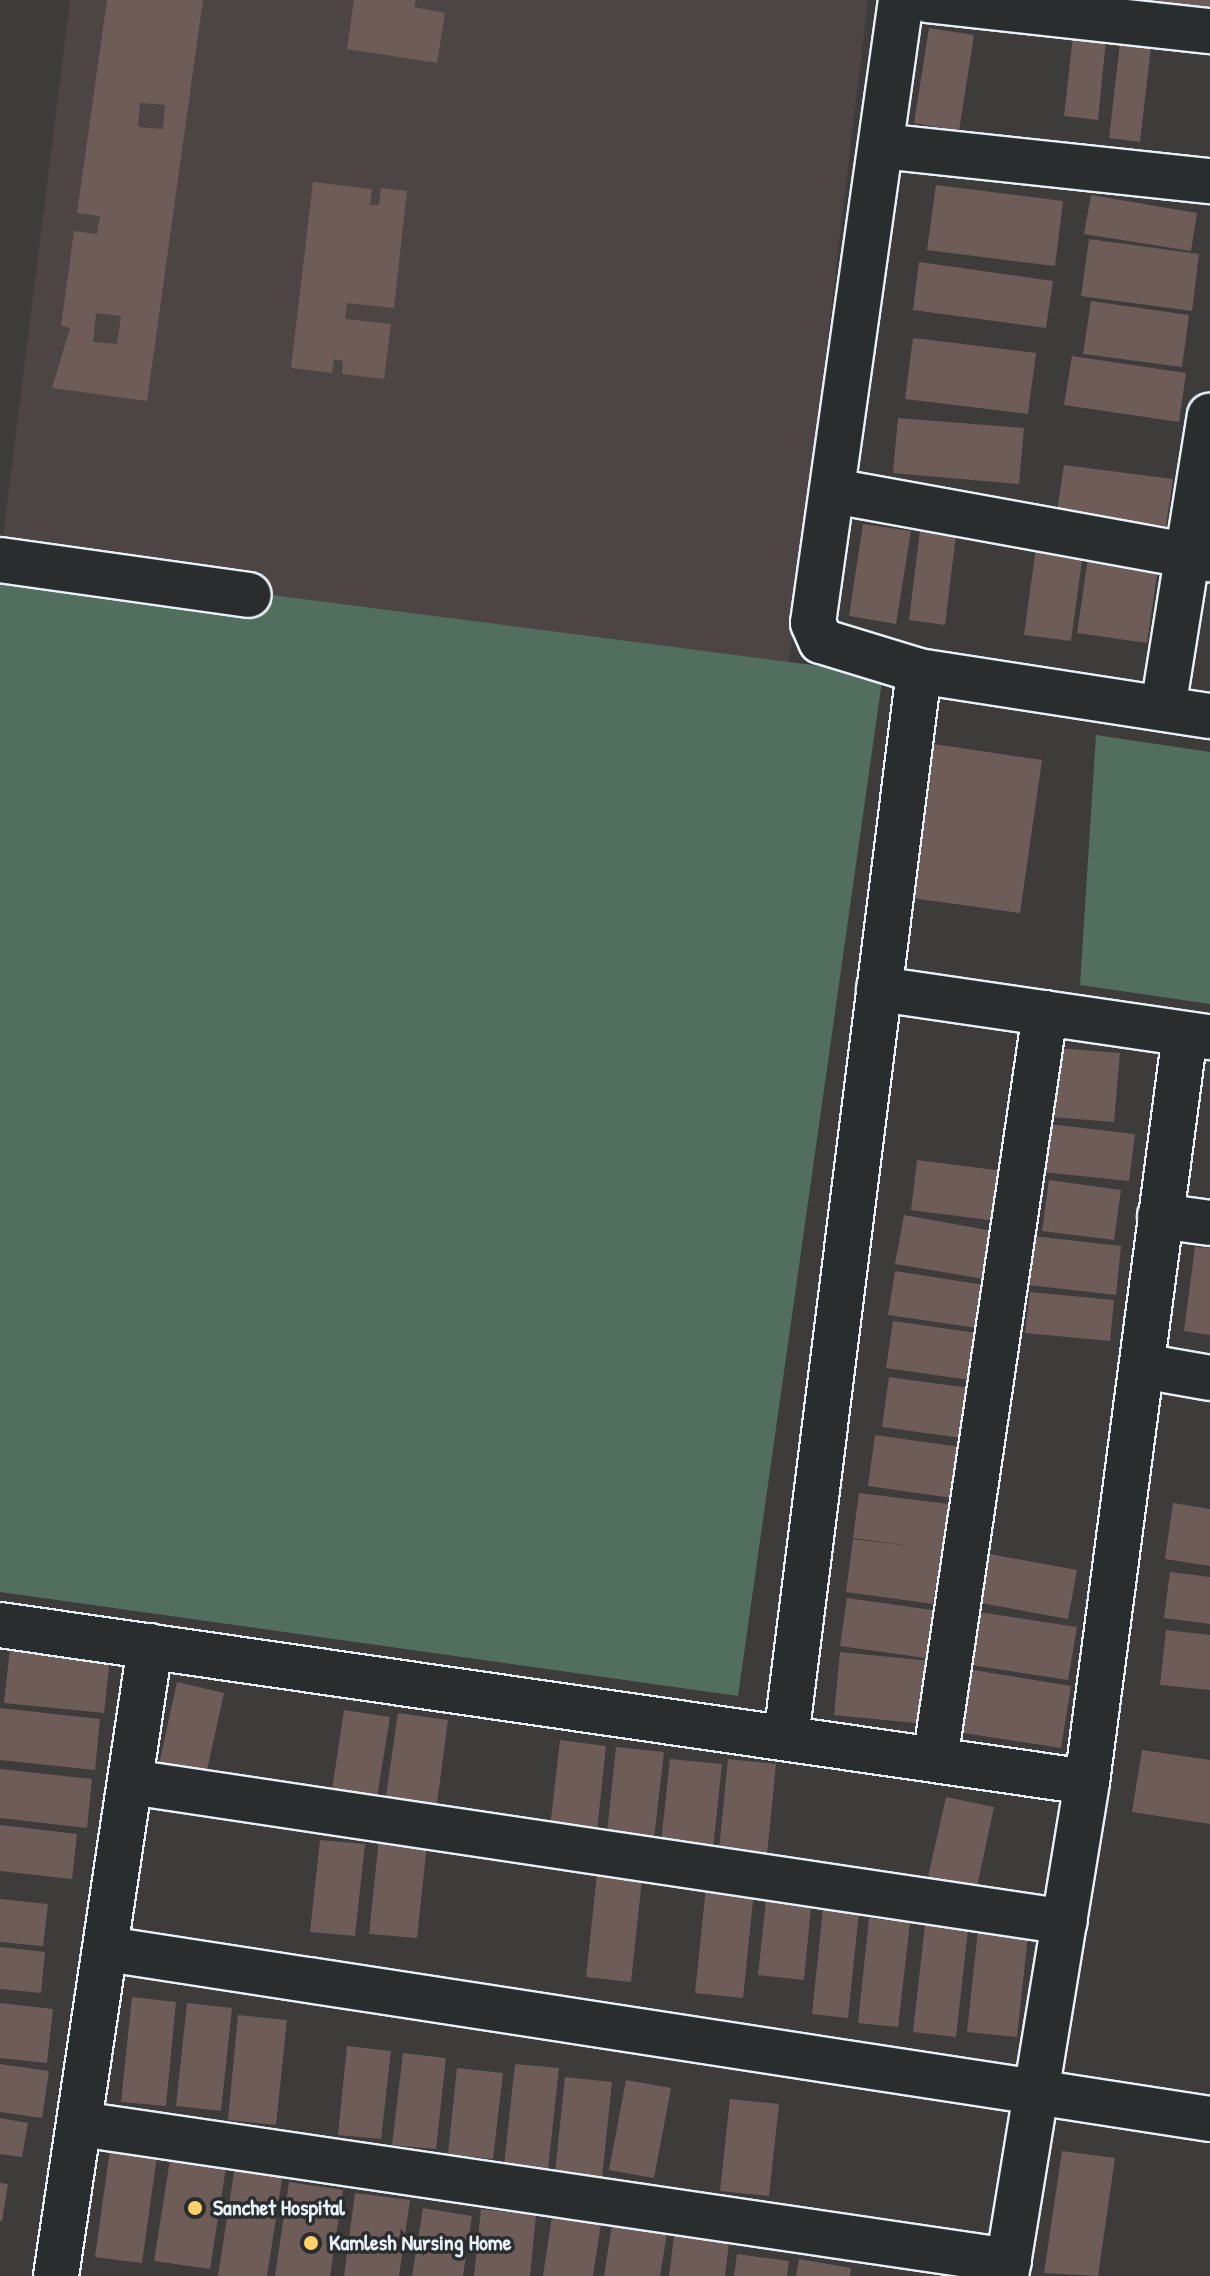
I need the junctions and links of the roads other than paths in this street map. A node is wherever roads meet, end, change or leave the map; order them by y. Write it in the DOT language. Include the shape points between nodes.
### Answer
graph roads {
  1 [pos="901,0"];
  2 [pos="927,0"];
  3 [pos="1210,31"];
  4 [pos="881,146"];
  5 [pos="1210,181"];
  6 [pos="1210,418"];
  7 [pos="834,491"];
  8 [pos="1199,557"];
  9 [pos="0,560"];
  10 [pos="249,595"];
  11 [pos="919,671"];
  12 [pos="1163,708"];
  13 [pos="1210,716"];
  14 [pos="879,989"];
  15 [pos="1045,1013"];
  16 [pos="1198,1035"];
  17 [pos="1160,1216"];
  18 [pos="1210,1223"];
  19 [pos="1142,1366"];
  20 [pos="1210,1378"];
  21 [pos="0,1625"];
  22 [pos="150,1646"];
  23 [pos="786,1738"];
  24 [pos="935,1760"];
  25 [pos="131,1782"];
  26 [pos="1087,1782"];
  27 [pos="1065,1922"];
  28 [pos="107,1949"];
  29 [pos="1039,2091"];
  30 [pos="1210,2119"];
  31 [pos="80,2124"];
  32 [pos="1008,2268"];
  33 [pos="56,2276"];
  1 -- 4 [label="street"];
  2 -- 3 [label="street"];
  4 -- 5 [label="street"];
  4 -- 7 [label="street"];
  6 -- 8 [label="street"];
  7 -- 8 [label="street"];
  7 -- 11 [label="street" via="813,623 821,641"];
  8 -- 12 [label="street"];
  9 -- 10 [label="street"];
  11 -- 12 [label="street"];
  11 -- 14 [label="street"];
  12 -- 13 [label="street"];
  14 -- 15 [label="street"];
  14 -- 23 [label="street"];
  15 -- 16 [label="street"];
  15 -- 24 [label="street"];
  16 -- 17 [label="street"];
  17 -- 18 [label="street"];
  17 -- 19 [label="street"];
  19 -- 20 [label="street"];
  19 -- 26 [label="street"];
  21 -- 22 [label="street"];
  22 -- 23 [label="street"];
  22 -- 25 [label="street"];
  23 -- 24 [label="street"];
  24 -- 26 [label="street"];
  25 -- 27 [label="street"];
  25 -- 28 [label="street"];
  26 -- 27 [label="street"];
  27 -- 29 [label="street"];
  28 -- 29 [label="street"];
  28 -- 31 [label="street"];
  29 -- 30 [label="street"];
  29 -- 32 [label="street"];
  31 -- 32 [label="street"];
  31 -- 33 [label="street"];
}
